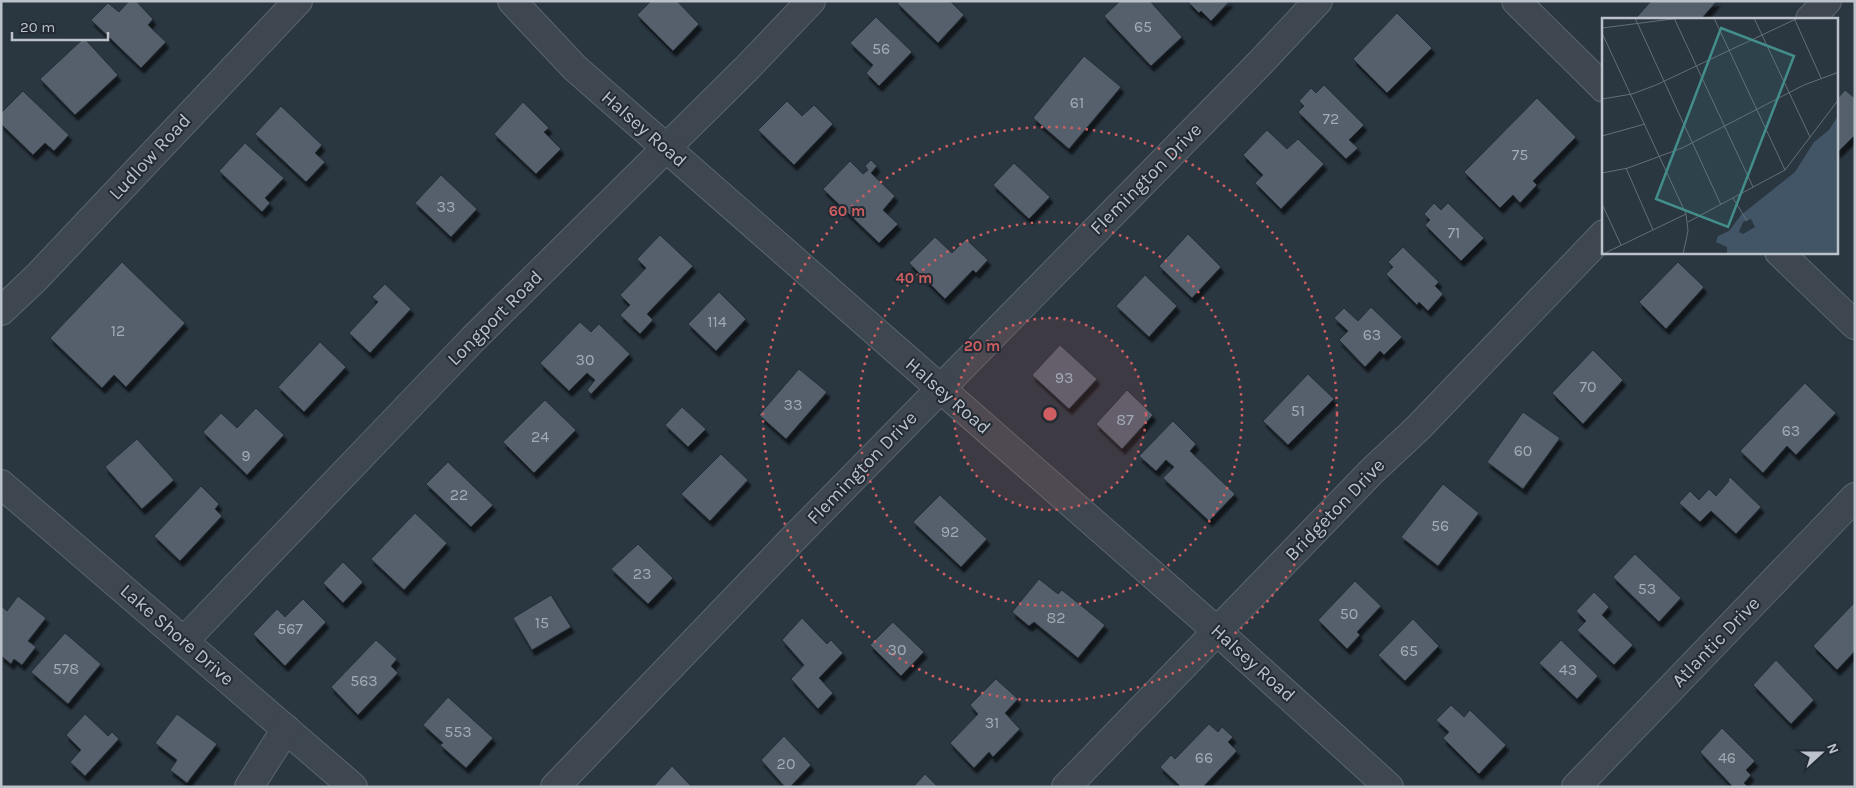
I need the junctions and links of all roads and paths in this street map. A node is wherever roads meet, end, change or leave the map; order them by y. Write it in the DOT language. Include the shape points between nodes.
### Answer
graph roads {
  1 [pos="298,1"];
  2 [pos="512,1"];
  3 [pos="811,1"];
  4 [pos="1318,1"];
  5 [pos="1516,1"];
  6 [pos="1826,1"];
  7 [pos="1811,18"];
  8 [pos="1602,86"];
  9 [pos="666,148"];
  10 [pos="1602,236"];
  11 [pos="1781,254"];
  12 [pos="1,311"];
  13 [pos="1855,325"];
  14 [pos="940,389"];
  15 [pos="1,484"];
  16 [pos="1855,497"];
  17 [pos="1217,630"];
  18 [pos="184,641"];
  19 [pos="286,729"];
  20 [pos="249,787"];
  21 [pos="353,787"];
  22 [pos="555,787"];
  23 [pos="1066,787"];
  24 [pos="1389,787"];
  25 [pos="1576,787"];
  1 -- 12 [label="street, Ludlow Road"];
  2 -- 9 [label="street, Halsey Road" via="575,68"];
  3 -- 9 [label="street, Longport Road"];
  4 -- 14 [label="street, Flemington Drive"];
  5 -- 8 [label="street"];
  6 -- 7 [label="street"];
  9 -- 14 [label="street, Halsey Road"];
  9 -- 18 [label="street, Longport Road" via="473,339"];
  10 -- 17 [label="street, Bridgeton Drive" via="1418,428"];
  11 -- 13 [label="street"];
  14 -- 17 [label="street, Halsey Road"];
  14 -- 22 [label="street, Flemington Drive"];
  15 -- 18 [label="street, Lake Shore Drive"];
  16 -- 25 [label="street, Atlantic Drive"];
  17 -- 23 [label="street, Bridgeton Drive"];
  17 -- 24 [label="street, Halsey Road"];
  18 -- 19 [label="street, Lake Shore Drive"];
  19 -- 20 [label="street"];
  19 -- 21 [label="street, Lake Shore Drive"];
}
